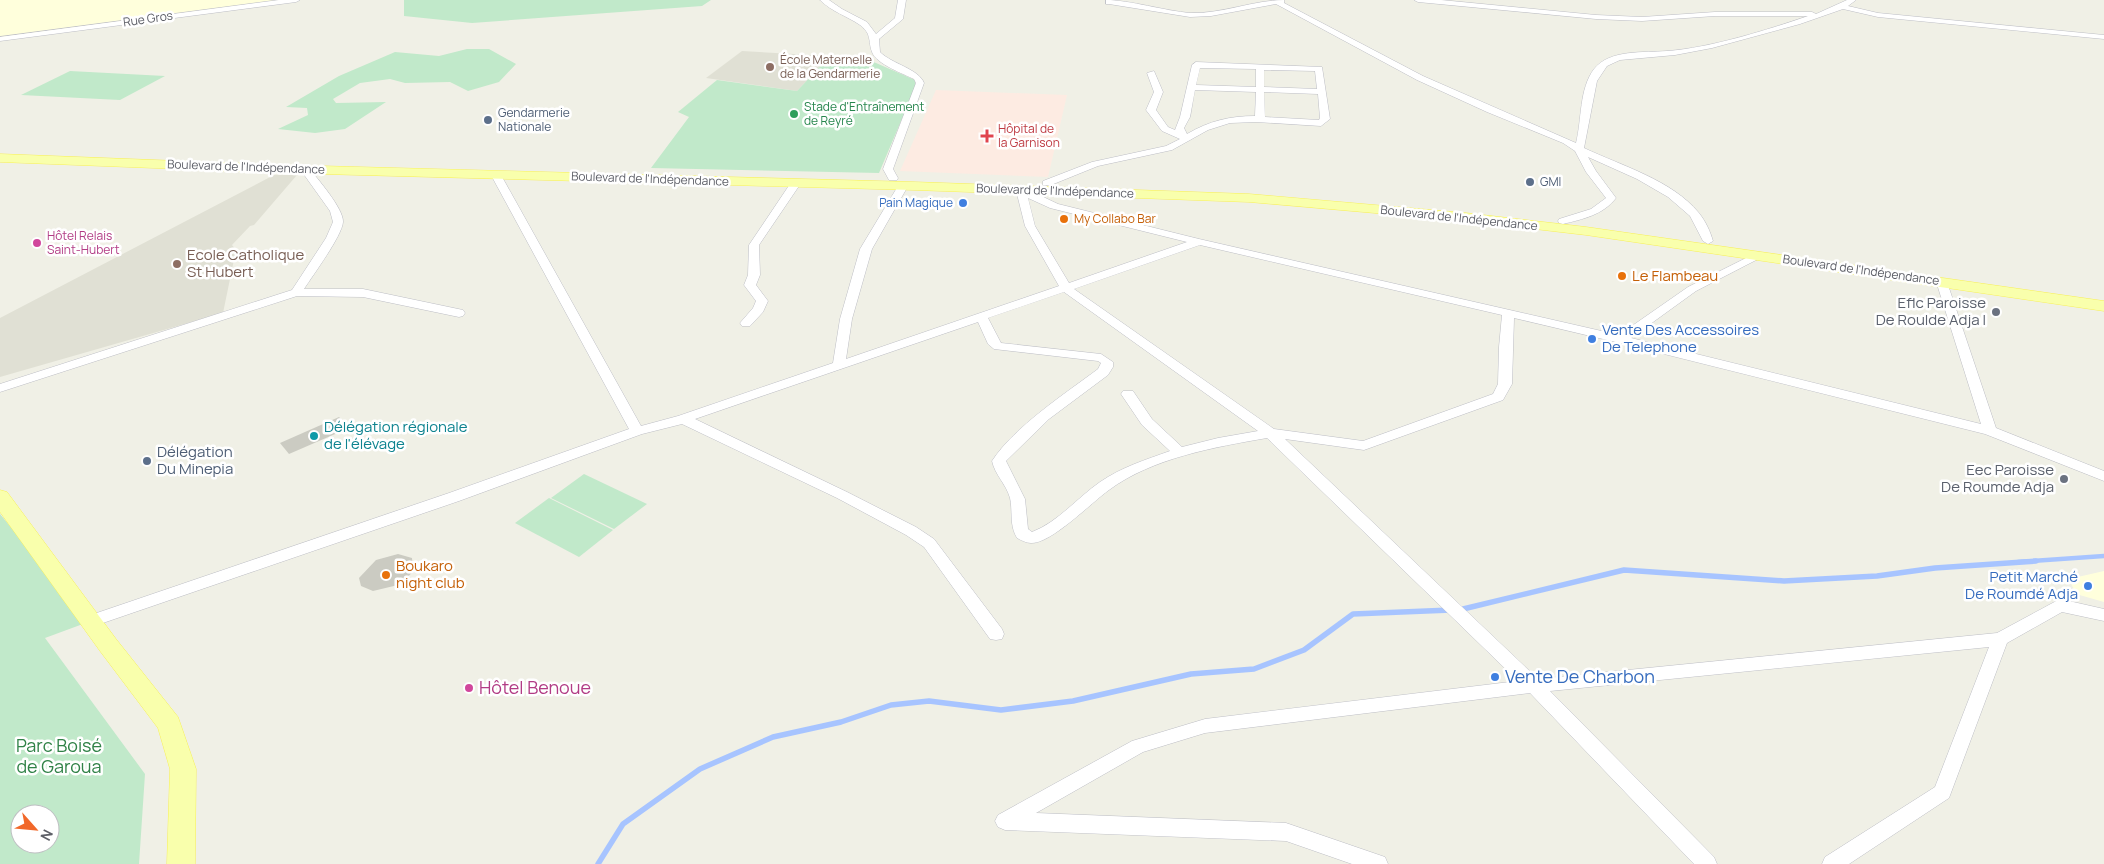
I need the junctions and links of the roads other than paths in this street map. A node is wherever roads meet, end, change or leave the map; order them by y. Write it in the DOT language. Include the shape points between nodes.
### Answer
graph roads {
  1 [pos="296,0"];
  2 [pos="824,0"];
  3 [pos="902,0"];
  4 [pos="1418,0"];
  5 [pos="1278,1"];
  6 [pos="1109,2"];
  7 [pos="212,3"];
  8 [pos="1848,3"];
  9 [pos="1820,15"];
  10 [pos="173,16"];
  11 [pos="2104,37"];
  12 [pos="874,38"];
  13 [pos="0,39"];
  14 [pos="1260,66"];
  15 [pos="1151,73"];
  16 [pos="1192,87"];
  17 [pos="1260,90"];
  18 [pos="1322,92"];
  19 [pos="1260,120"];
  20 [pos="1183,138"];
  21 [pos="1579,149"];
  22 [pos="0,152"];
  23 [pos="0,158"];
  24 [pos="305,169"];
  25 [pos="496,175"];
  26 [pos="898,182"];
  27 [pos="796,183"];
  28 [pos="1047,183"];
  29 [pos="1024,190"];
  30 [pos="1563,221"];
  31 [pos="1708,241"];
  32 [pos="1199,242"];
  33 [pos="1758,255"];
  34 [pos="1942,282"];
  35 [pos="1066,288"];
  36 [pos="296,292"];
  37 [pos="2104,297"];
  38 [pos="2104,306"];
  39 [pos="459,313"];
  40 [pos="1508,313"];
  41 [pos="981,316"];
  42 [pos="746,323"];
  43 [pos="1621,339"];
  44 [pos="838,365"];
  45 [pos="0,388"];
  46 [pos="1128,394"];
  47 [pos="683,419"];
  48 [pos="637,431"];
  49 [pos="1990,431"];
  50 [pos="1270,433"];
  51 [pos="1180,453"];
  52 [pos="2104,476"];
  53 [pos="0,497"];
  54 [pos="2104,615"];
  55 [pos="91,621"];
  56 [pos="996,634"];
  57 [pos="2000,638"];
  58 [pos="1534,686"];
  59 [pos="181,864"];
  60 [pos="1375,864"];
  61 [pos="1707,864"];
  62 [pos="1832,864"];
  1 -- 10 [label="street, Rue Gros"];
  2 -- 12 [label="street" via="864,24"];
  3 -- 12 [label="street" via="899,19"];
  4 -- 9 [label="street" via="1642,19 1715,14"];
  5 -- 6 [label="street" via="1190,15"];
  5 -- 21 [label="street" via="1420,78"];
  7 -- 10 [label="street"];
  8 -- 9 [label="street"];
  8 -- 11 [label="street" via="1878,15"];
  9 -- 21 [label="street" via="1693,50 1604,63 1590,87"];
  10 -- 13 [label="street, Rue Gros"];
  12 -- 26 [label="street" via="876,53 884,62 918,78 920,83 888,169"];
  14 -- 16 [label="street" via="1199,64 1195,66"];
  14 -- 17 [label="street"];
  14 -- 18 [label="street" via="1318,69"];
  15 -- 20 [label="street" via="1160,92 1152,110 1165,129"];
  16 -- 17 [label="street"];
  16 -- 20 [label="street" via="1185,117 1179,125"];
  17 -- 18 [label="street"];
  17 -- 19 [label="street"];
  18 -- 19 [label="street" via="1324,122"];
  19 -- 20 [label="street" via="1218,123"];
  20 -- 28 [label="street" via="1169,148 1084,168"];
  21 -- 30 [label="street" via="1591,172 1611,198 1594,213"];
  21 -- 31 [label="street" via="1674,195 1702,224"];
  22 -- 26 [label="main road, Boulevard de l'Indépendance"];
  23 -- 24 [label="main road, Boulevard de l'Indépendance"];
  24 -- 25 [label="main road, Boulevard de l'Indépendance"];
  24 -- 36 [label="street" via="335,211 338,222 332,238"];
  25 -- 27 [label="main road, Boulevard de l'Indépendance"];
  25 -- 48 [label="street"];
  26 -- 27 [label="main road, Boulevard de l'Indépendance"];
  26 -- 28 [label="main road, Boulevard de l'Indépendance"];
  26 -- 29 [label="main road, Boulevard de l'Indépendance"];
  26 -- 44 [label="street" via="866,249 846,319"];
  27 -- 42 [label="street" via="754,245 754,275 750,285 762,301"];
  28 -- 30 [label="main road, Boulevard de l'Indépendance" via="1250,192"];
  29 -- 32 [label="street" via="1054,206"];
  29 -- 33 [label="main road, Boulevard de l'Indépendance" via="1248,198 1466,217"];
  29 -- 35 [label="street" via="1030,226"];
  30 -- 31 [label="main road, Boulevard de l'Indépendance"];
  31 -- 37 [label="main road, Boulevard de l'Indépendance"];
  32 -- 35 [label="street"];
  32 -- 40 [label="street"];
  33 -- 34 [label="main road, Boulevard de l'Indépendance"];
  33 -- 43 [label="street" via="1692,289"];
  34 -- 38 [label="main road, Boulevard de l'Indépendance"];
  34 -- 49 [label="street"];
  35 -- 41 [label="street"];
  35 -- 50 [label="street"];
  36 -- 39 [label="street" via="363,294"];
  36 -- 45 [label="street"];
  40 -- 43 [label="street"];
  40 -- 50 [label="street" via="1504,347 1505,384 1498,397 1364,446"];
  41 -- 44 [label="street"];
  41 -- 51 [label="street" via="998,346 1101,358 1107,362 1103,372 1044,416 999,461 1016,495 1022,534 1031,538 1040,535 1129,470"];
  43 -- 49 [label="street"];
  44 -- 47 [label="street"];
  46 -- 51 [label="street" via="1147,422"];
  47 -- 48 [label="street"];
  47 -- 56 [label="street" via="842,494 929,543"];
  48 -- 55 [label="street"];
  49 -- 52 [label="street"];
  50 -- 51 [label="street"];
  50 -- 58 [label="street"];
  53 -- 55 [label="main road"];
  54 -- 57 [label="street" via="2060,605"];
  55 -- 59 [label="main road" via="169,724 183,769"];
  57 -- 58 [label="street"];
  57 -- 62 [label="street" via="1942,792"];
  58 -- 60 [label="street" via="1206,726 1138,746 1005,821 1286,832"];
  58 -- 61 [label="street"];
}
